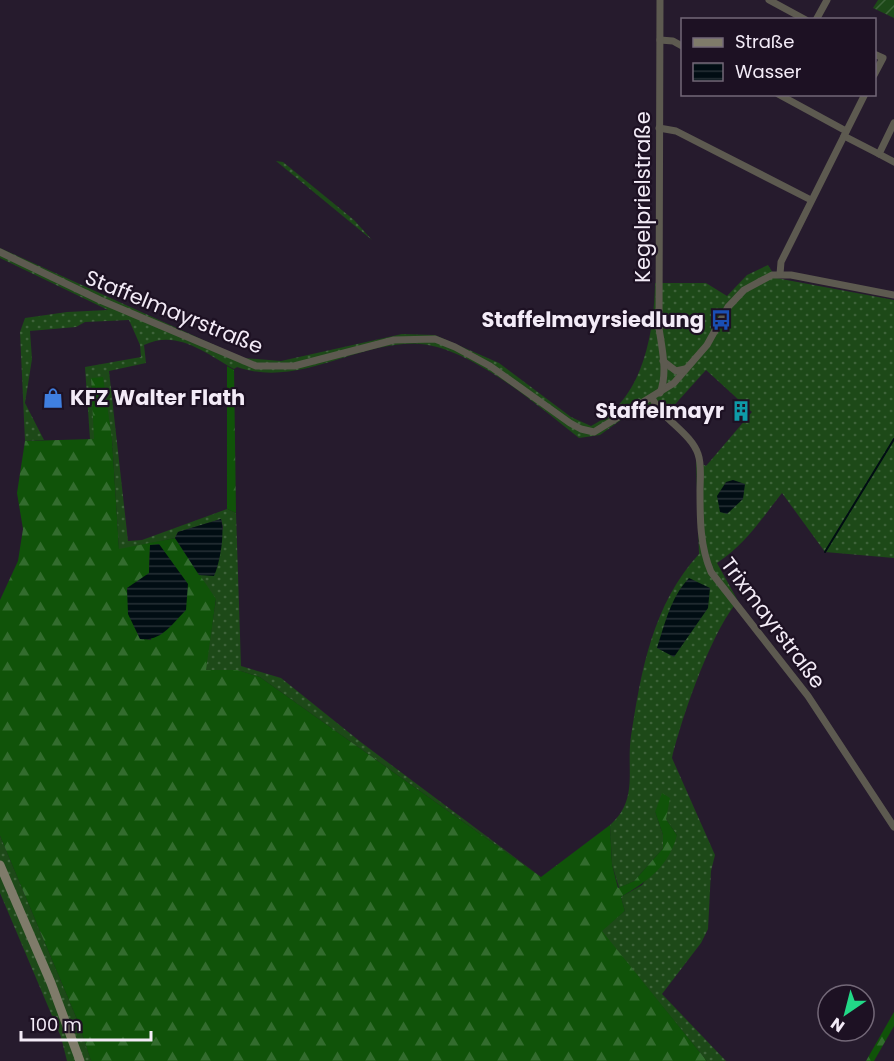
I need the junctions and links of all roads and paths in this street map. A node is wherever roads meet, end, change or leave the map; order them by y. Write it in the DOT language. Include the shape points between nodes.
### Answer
graph roads {
  1 [pos="660,0"];
  2 [pos="769,0"];
  3 [pos="827,0"];
  4 [pos="802,18"];
  5 [pos="817,18"];
  6 [pos="660,40"];
  7 [pos="681,45"];
  8 [pos="876,55"];
  9 [pos="876,71"];
  10 [pos="781,96"];
  11 [pos="864,96"];
  12 [pos="894,123"];
  13 [pos="659,128"];
  14 [pos="845,134"];
  15 [pos="879,154"];
  16 [pos="894,162"];
  17 [pos="811,200"];
  18 [pos="0,252"];
  19 [pos="780,274"];
  20 [pos="893,293"];
  21 [pos="663,361"];
  22 [pos="687,367"];
  23 [pos="660,393"];
  24 [pos="651,398"];
  25 [pos="894,827"];
  26 [pos="0,865"];
  27 [pos="81,1061"];
  1 -- 6 [label="street, Kegelprielstraße"];
  2 -- 4 [label="street"];
  3 -- 5 [label="street"];
  6 -- 7 [label="street"];
  6 -- 13 [label="street, Kegelprielstraße"];
  8 -- 9 [label="street" via="883,58"];
  10 -- 14 [label="street"];
  11 -- 14 [label="street"];
  12 -- 15 [label="street"];
  13 -- 17 [label="street" via="676,131"];
  13 -- 21 [label="street, Kegelprielstraße" via="659,328"];
  14 -- 15 [label="street"];
  14 -- 17 [label="street"];
  15 -- 16 [label="street"];
  17 -- 19 [label="street" via="781,262"];
  18 -- 24 [label="street, Staffelmayrstraße" via="100,300 256,366 294,366 394,340 424,338 446,343 480,360 588,432 600,431"];
  19 -- 20 [label="street"];
  19 -- 22 [label="street, Staffelmayrstraße" via="762,279 736,298"];
  21 -- 22 [label="street" via="676,371"];
  21 -- 23 [label="street, Kegelprielstraße"];
  22 -- 23 [label="street, Staffelmayrstraße"];
  23 -- 24 [label="street, Staffelmayrstraße"];
  24 -- 25 [label="street, Trixmayrstraße" via="661,415 698,453 702,537 711,572 808,696"];
  26 -- 27 [label="main road"];
}
